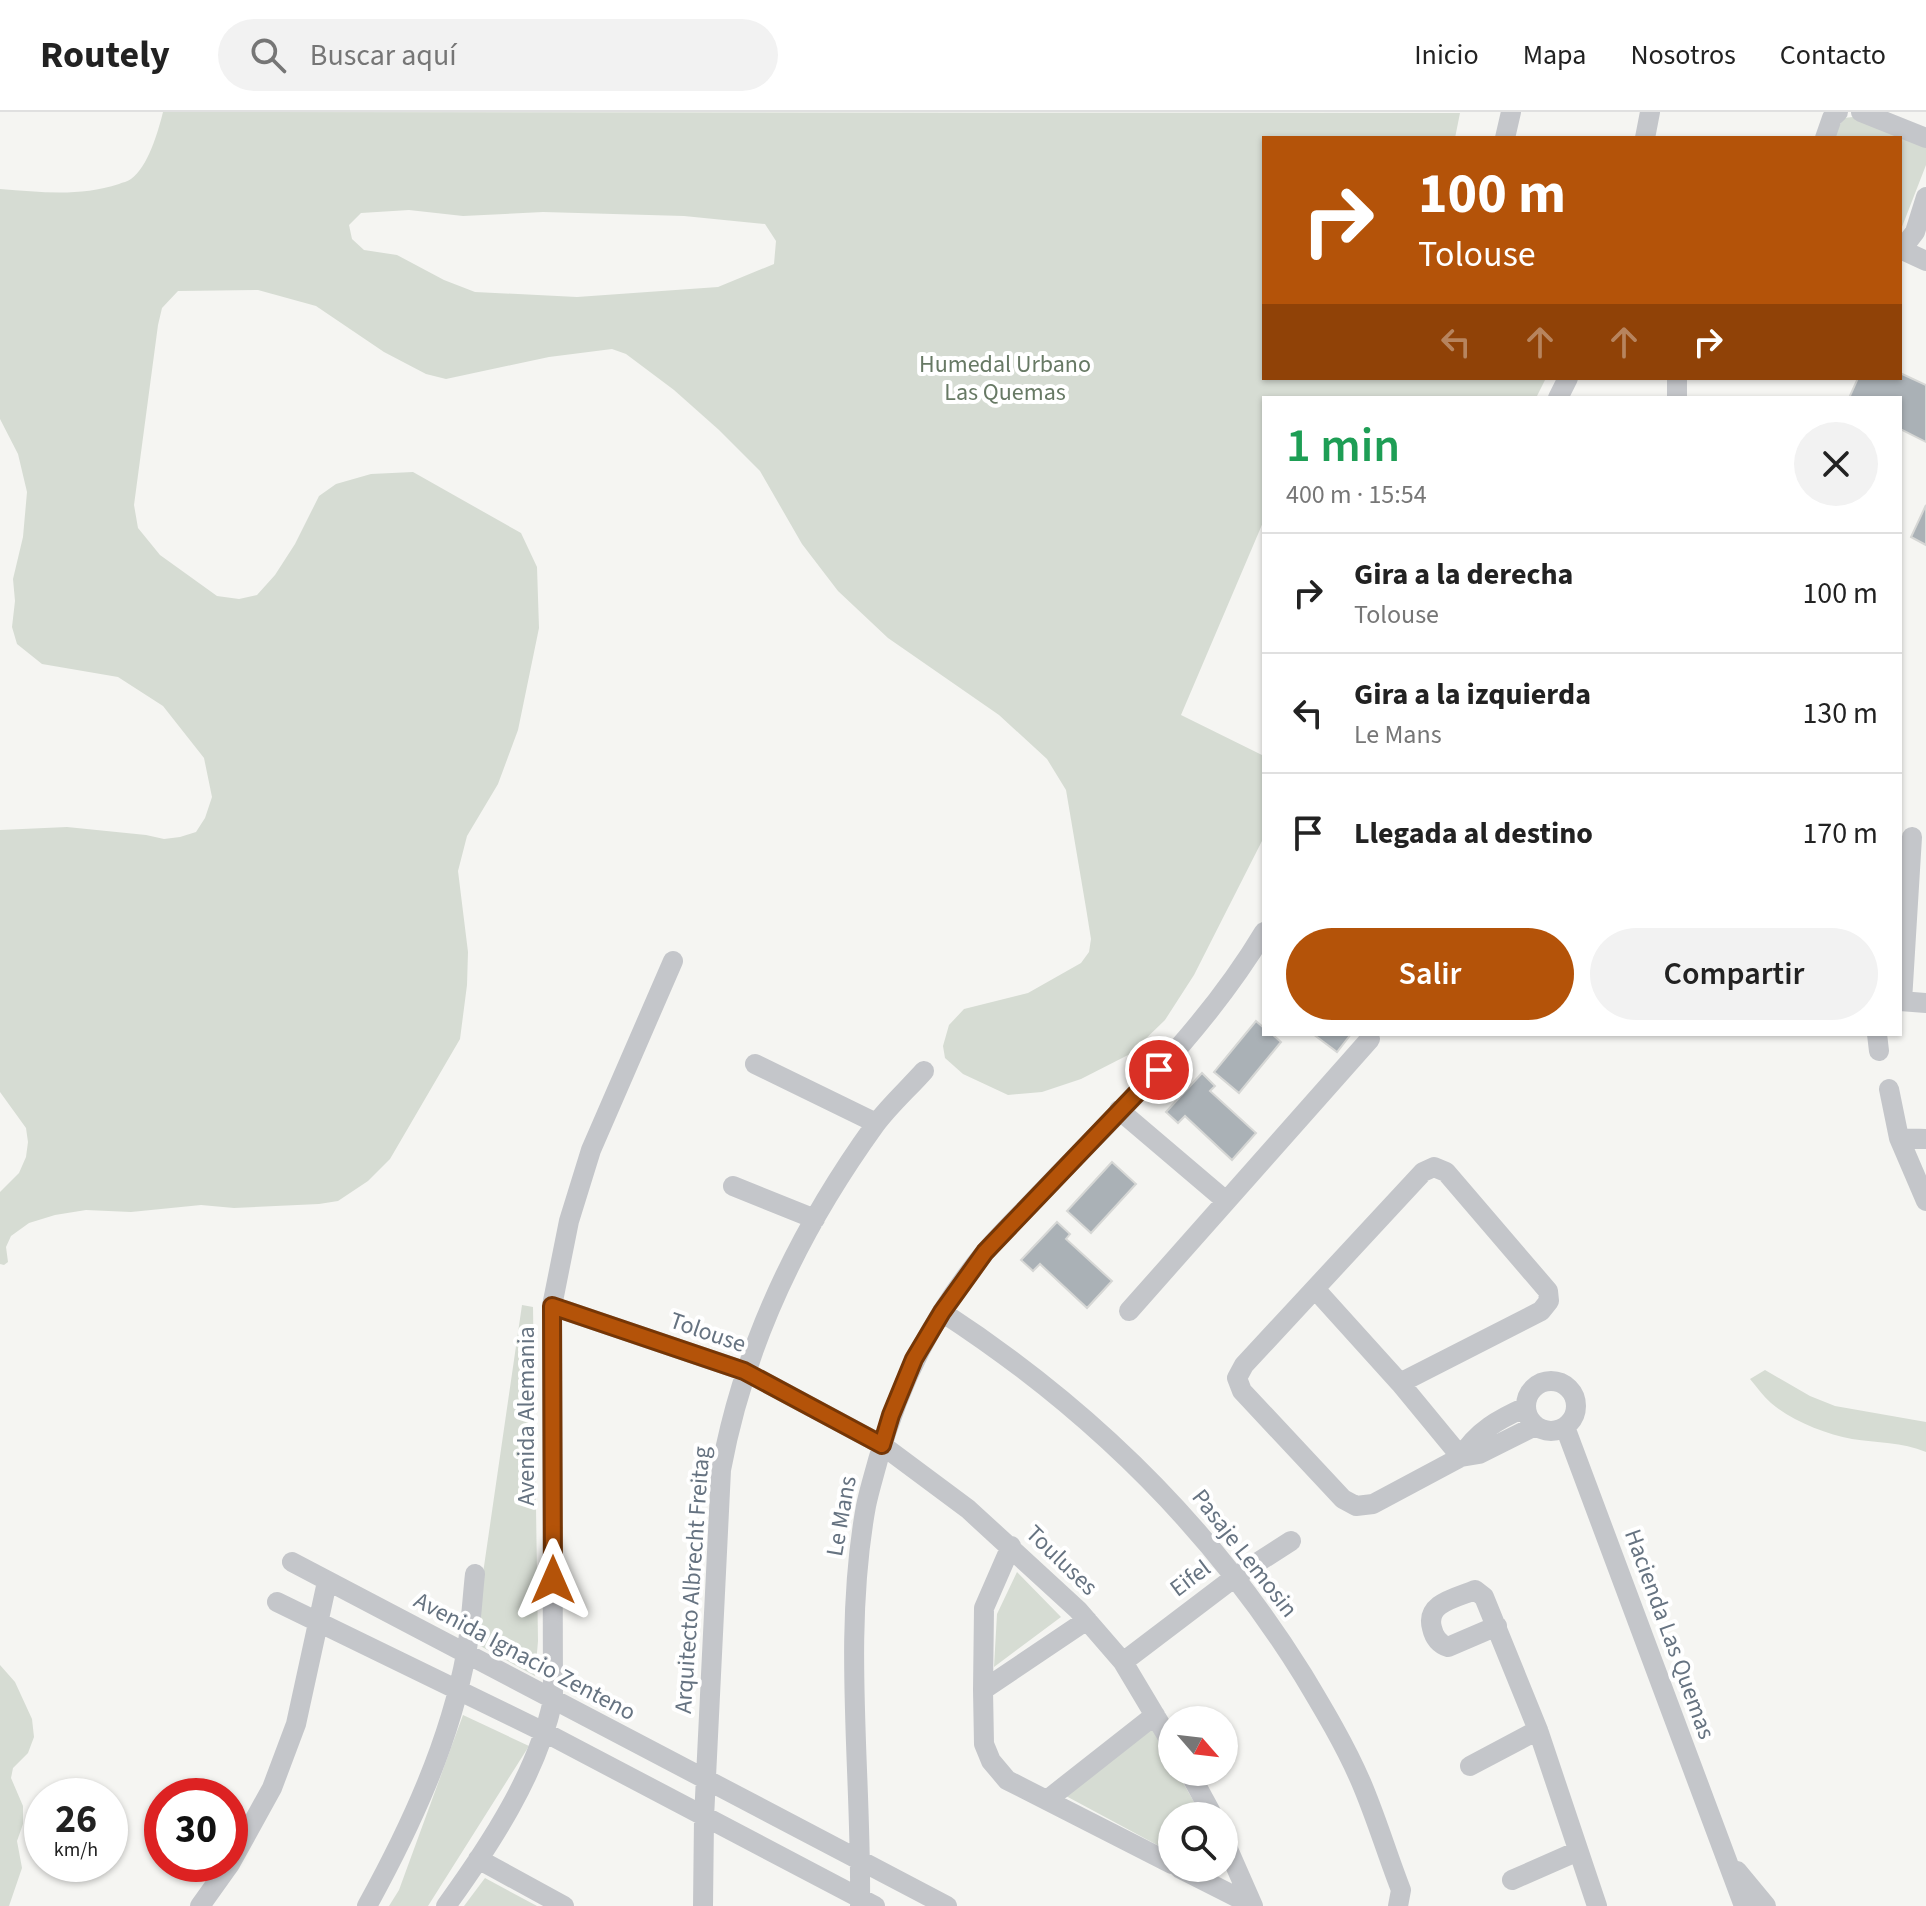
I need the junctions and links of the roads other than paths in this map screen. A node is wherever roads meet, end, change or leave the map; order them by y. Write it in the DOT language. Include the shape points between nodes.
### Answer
graph roads {
  1 [pos="1511,112"];
  2 [pos="1650,112"];
  3 [pos="1838,112"];
  4 [pos="1861,112"];
  5 [pos="1505,136"];
  6 [pos="1645,136"];
  7 [pos="1826,136"];
  8 [pos="1926,138"];
  9 [pos="1926,197"];
  10 [pos="1902,249"];
  11 [pos="1926,261"];
  12 [pos="1913,837"];
  13 [pos="1262,935"];
  14 [pos="673,961"];
  15 [pos="1902,987"];
  16 [pos="1902,1001"];
  17 [pos="1926,1003"];
  18 [pos="1370,1039"];
  19 [pos="755,1064"];
  20 [pos="924,1071"];
  21 [pos="1889,1089"];
  22 [pos="1119,1110"];
  23 [pos="876,1123"];
  24 [pos="1899,1138"];
  25 [pos="1926,1139"];
  26 [pos="733,1186"];
  27 [pos="1226,1201"];
  28 [pos="1926,1201"];
  29 [pos="815,1219"];
  30 [pos="1316,1290"];
  31 [pos="552,1306"];
  32 [pos="1129,1311"];
  33 [pos="942,1312"];
  34 [pos="744,1371"];
  35 [pos="1400,1383"];
  36 [pos="1530,1416"];
  37 [pos="1565,1427"];
  38 [pos="882,1445"];
  39 [pos="1461,1457"];
  40 [pos="1291,1541"];
  41 [pos="1011,1546"];
  42 [pos="292,1562"];
  43 [pos="475,1574"];
  44 [pos="1235,1577"];
  45 [pos="327,1582"];
  46 [pos="277,1602"];
  47 [pos="1087,1620"];
  48 [pos="318,1623"];
  49 [pos="1497,1626"];
  50 [pos="466,1654"];
  51 [pos="1123,1662"];
  52 [pos="983,1690"];
  53 [pos="457,1691"];
  54 [pos="553,1700"];
  55 [pos="1155,1715"];
  56 [pos="1158,1720"];
  57 [pos="1538,1730"];
  58 [pos="546,1733"];
  59 [pos="1470,1766"];
  60 [pos="706,1779"];
  61 [pos="1047,1800"];
  62 [pos="704,1818"];
  63 [pos="248,1833"];
  64 [pos="1578,1851"];
  65 [pos="1158,1857"];
  66 [pos="478,1859"];
  67 [pos="1727,1859"];
  68 [pos="860,1862"];
  69 [pos="1238,1873"];
  70 [pos="1512,1880"];
  71 [pos="217,1882"];
  72 [pos="1206,1882"];
  73 [pos="865,1904"];
  74 [pos="200,1906"];
  75 [pos="367,1906"];
  76 [pos="446,1906"];
  77 [pos="564,1906"];
  78 [pos="703,1906"];
  79 [pos="947,1906"];
  80 [pos="1252,1906"];
  81 [pos="1398,1906"];
  82 [pos="1597,1906"];
  83 [pos="1744,1906"];
  84 [pos="1766,1906"];
  1 -- 5 [label="street"];
  2 -- 6 [label="street"];
  3 -- 7 [label="street"];
  4 -- 8 [label="street"];
  9 -- 10 [label="street" via="1915,232"];
  10 -- 11 [label="street"];
  12 -- 15 [label="street"];
  13 -- 22 [label="street, Le Mans" via="1195,1029"];
  14 -- 31 [label="street, Avenida Alemania" via="591,1150 569,1221"];
  16 -- 17 [label="street"];
  18 -- 27 [label="street"];
  19 -- 23 [label="street"];
  20 -- 23 [label="street, Arquitecto Albrecht Freitag"];
  21 -- 24 [label="street"];
  22 -- 27 [label="street"];
  22 -- 33 [label="street, Le Mans" via="985,1252"];
  23 -- 29 [label="street, Arquitecto Albrecht Freitag"];
  24 -- 25 [label="street"];
  24 -- 28 [label="street"];
  26 -- 29 [label="street"];
  27 -- 32 [label="street"];
  29 -- 34 [label="street, Arquitecto Albrecht Freitag"];
  30 -- 35 [label="street"];
  30 -- 35 [label="street" via="1423,1172 1434,1167 1446,1172 1548,1291 1549,1301 1541,1311"];
  30 -- 39 [label="street" via="1244,1365 1237,1378 1242,1391 1343,1499 1356,1506 1373,1504"];
  31 -- 34 [label="street, Tolouse"];
  31 -- 54 [label="street, Avenida Alemania"];
  33 -- 38 [label="street, Le Mans" via="902,1385"];
  33 -- 44 [label="street, Pasaje Lemosin" via="1027,1371 1107,1437"];
  34 -- 38 [label="street, Tolouse"];
  34 -- 60 [label="street, Arquitecto Albrecht Freitag" via="721,1470"];
  35 -- 39 [label="street"];
  36 -- 37 [label="street" via="1544,1431"];
  36 -- 37 [label="street" via="1527,1397 1533,1388 1552,1380 1563,1383 1576,1399 1576,1410"];
  36 -- 39 [label="street" via="1492,1423"];
  37 -- 67 [label="street, Hacienda Las Quemas"];
  38 -- 41 [label="street, Touluses"];
  38 -- 68 [label="street, Le Mans" via="866,1506 858,1576"];
  40 -- 44 [label="street, Eifel"];
  41 -- 47 [label="street, Touluses"];
  41 -- 52 [label="street" via="984,1608"];
  42 -- 45 [label="street, Avenida Ignacio Zenteno"];
  43 -- 50 [label="street"];
  44 -- 51 [label="street, Eifel"];
  44 -- 81 [label="street, Pasaje Lemosin" via="1290,1655 1353,1767 1401,1890"];
  45 -- 48 [label="street"];
  45 -- 50 [label="street, Avenida Ignacio Zenteno"];
  46 -- 48 [label="street"];
  47 -- 51 [label="street, Touluses"];
  47 -- 52 [label="street"];
  48 -- 53 [label="street"];
  48 -- 63 [label="street" via="285,1757"];
  49 -- 57 [label="street"];
  50 -- 53 [label="street"];
  50 -- 54 [label="street, Avenida Ignacio Zenteno"];
  51 -- 55 [label="street, Touluses"];
  52 -- 61 [label="street" via="984,1744 991,1761 1007,1780"];
  53 -- 58 [label="street"];
  53 -- 75 [label="street" via="426,1784"];
  54 -- 58 [label="street, Avenida Alemania"];
  54 -- 60 [label="street, Avenida Ignacio Zenteno"];
  55 -- 56 [label="street, Touluses"];
  55 -- 61 [label="street"];
  57 -- 59 [label="street"];
  57 -- 64 [label="street"];
  58 -- 62 [label="street"];
  58 -- 66 [label="street"];
  60 -- 62 [label="street, Arquitecto Albrecht Freitag"];
  60 -- 68 [label="street, Avenida Ignacio Zenteno"];
  61 -- 65 [label="street"];
  62 -- 73 [label="street"];
  62 -- 78 [label="street, Arquitecto Albrecht Freitag"];
  64 -- 70 [label="street"];
  64 -- 82 [label="street"];
  66 -- 76 [label="street"];
  66 -- 77 [label="street"];
  67 -- 83 [label="street, Hacienda Las Quemas"];
  67 -- 84 [label="street"];
  68 -- 73 [label="street, Le Mans"];
  68 -- 79 [label="street, Avenida Ignacio Zenteno"];
  69 -- 80 [label="street"];
  71 -- 74 [label="street"];
  72 -- 80 [label="street"];
}
